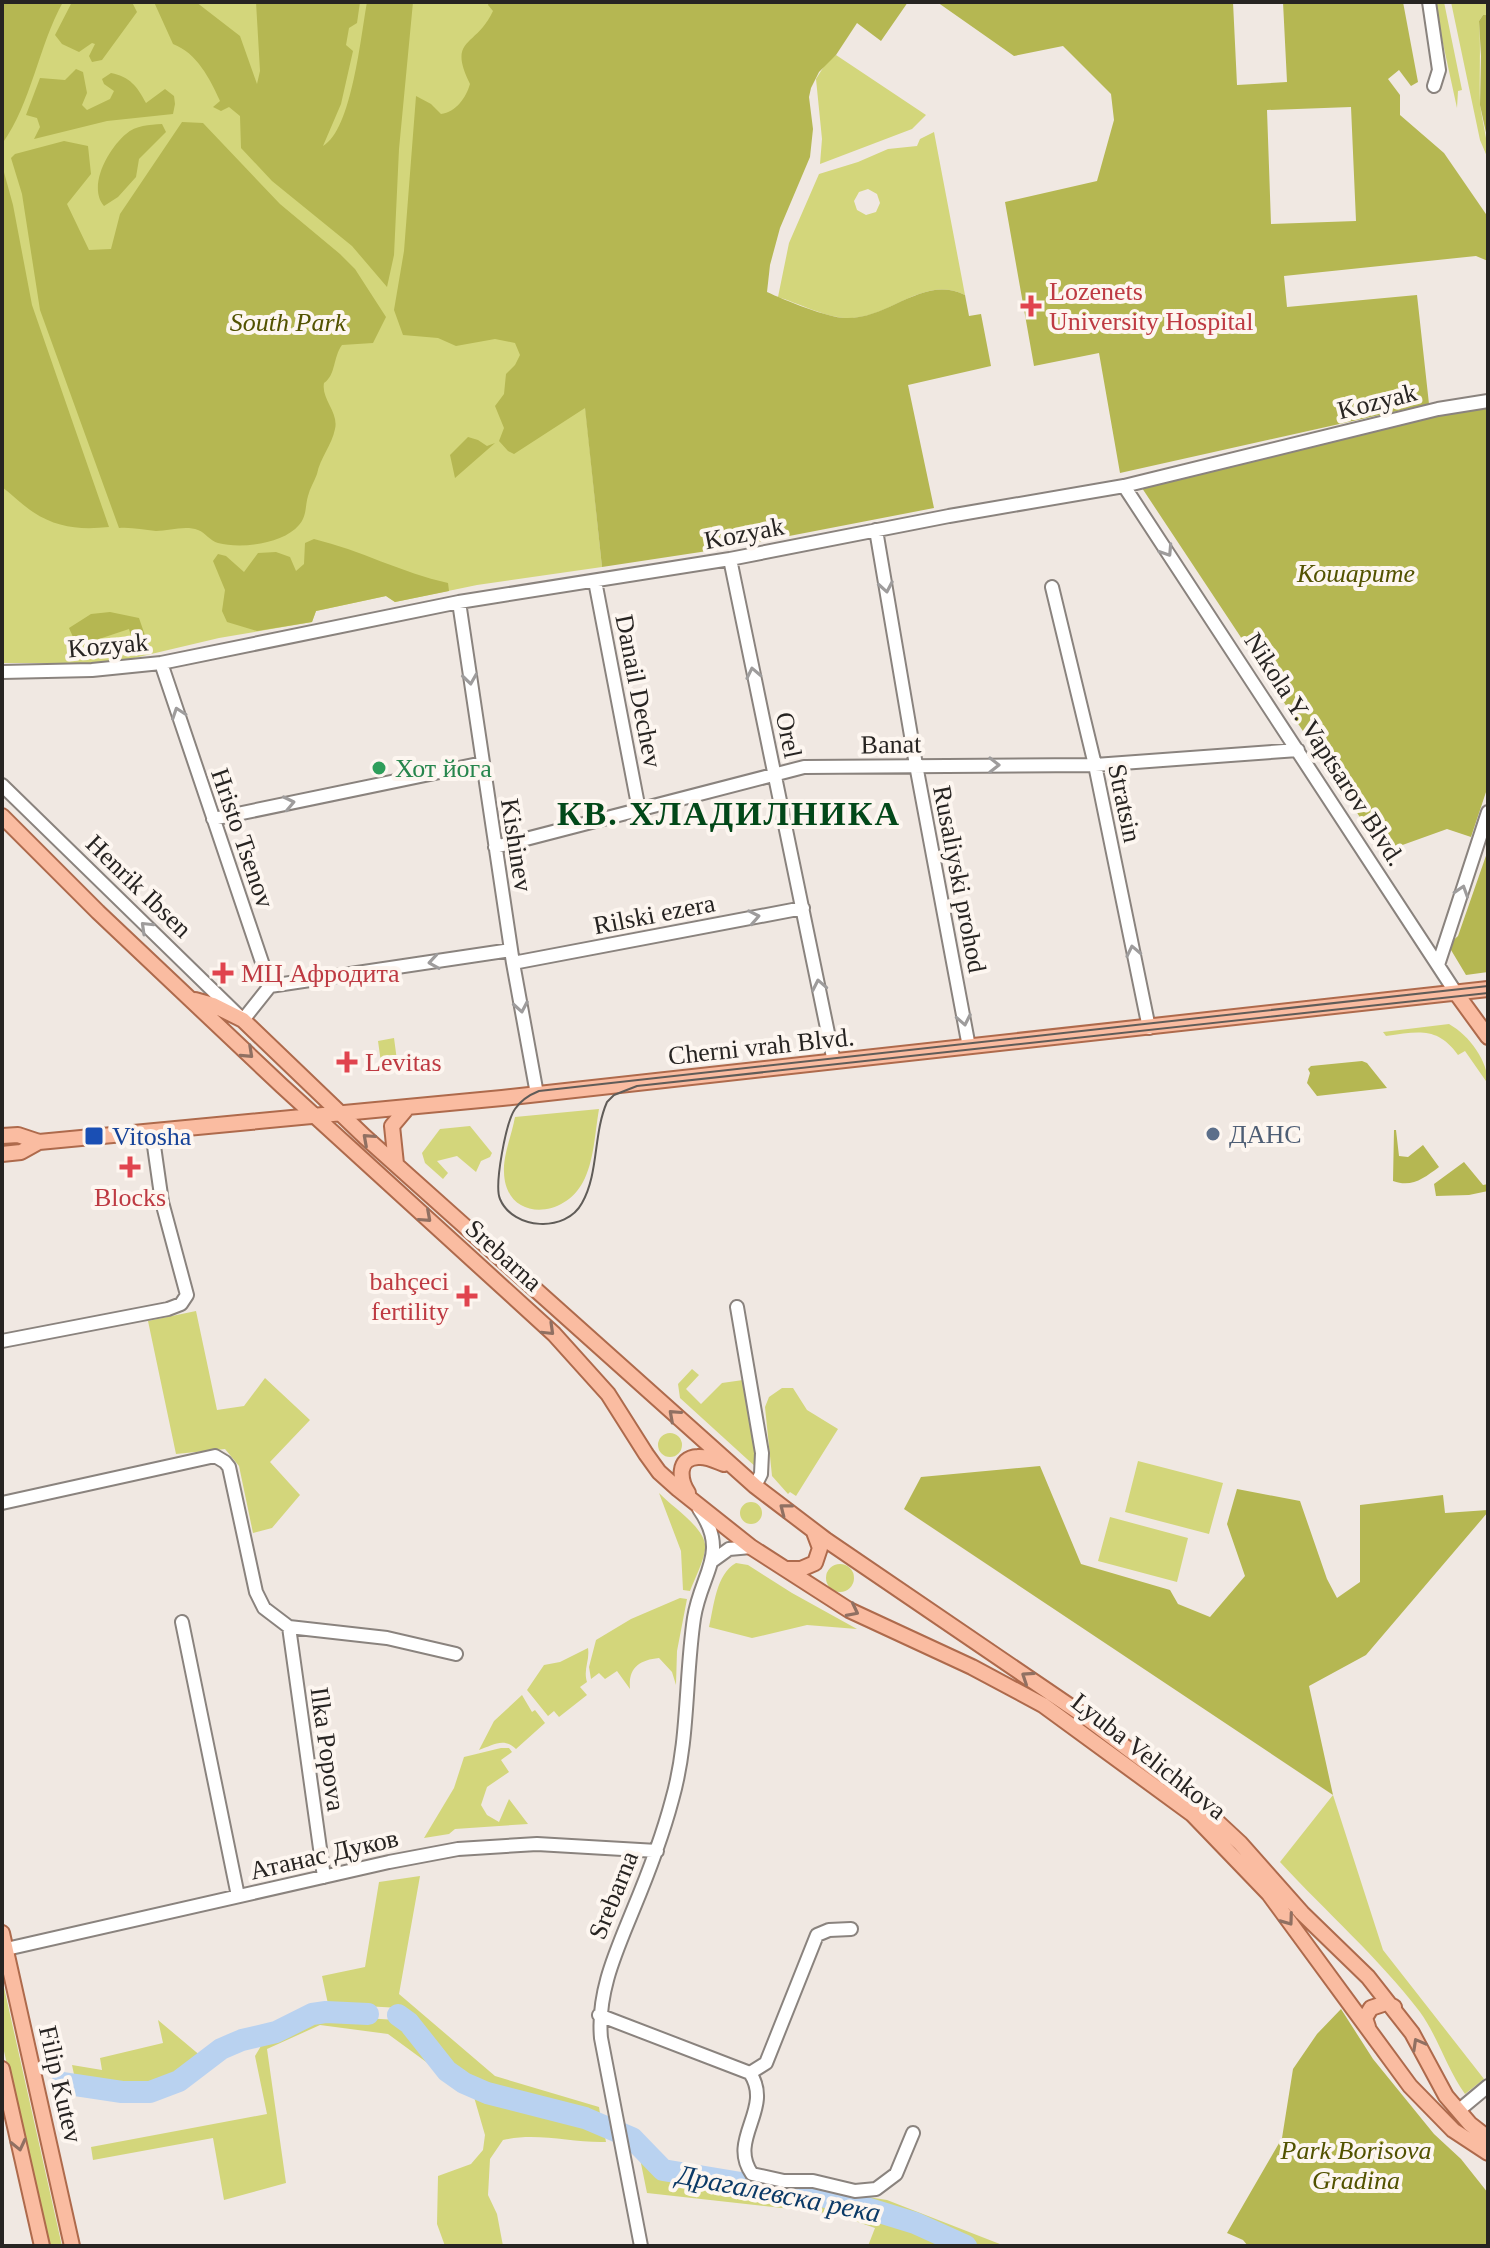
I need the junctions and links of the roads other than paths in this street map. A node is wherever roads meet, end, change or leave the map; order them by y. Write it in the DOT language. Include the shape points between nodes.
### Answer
graph roads {
  1 [pos="1429,2"];
  2 [pos="1434,86"];
  3 [pos="1488,401"];
  4 [pos="1124,486"];
  5 [pos="876,530"];
  6 [pos="730,559"];
  7 [pos="595,581"];
  8 [pos="1052,587"];
  9 [pos="459,602"];
  10 [pos="161,663"];
  11 [pos="2,672"];
  12 [pos="1298,750"];
  13 [pos="483,763"];
  14 [pos="916,765"];
  15 [pos="1095,765"];
  16 [pos="774,774"];
  17 [pos="2,785"];
  18 [pos="639,810"];
  19 [pos="1488,812"];
  20 [pos="2,816"];
  21 [pos="213,819"];
  22 [pos="495,847"];
  23 [pos="803,908"];
  24 [pos="512,957"];
  25 [pos="1438,965"];
  26 [pos="270,986"];
  27 [pos="1488,989"];
  28 [pos="1456,993"];
  29 [pos="191,999"];
  30 [pos="243,1020"];
  31 [pos="1149,1028"];
  32 [pos="1488,1037"];
  33 [pos="969,1047"];
  34 [pos="834,1062"];
  35 [pos="537,1094"];
  36 [pos="408,1107"];
  37 [pos="340,1114"];
  38 [pos="316,1116"];
  39 [pos="152,1132"];
  40 [pos="2,1136"];
  41 [pos="39,1142"];
  42 [pos="2,1154"];
  43 [pos="396,1164"];
  44 [pos="737,1307"];
  45 [pos="2,1341"];
  46 [pos="732,1467"];
  47 [pos="755,1486"];
  48 [pos="2,1503"];
  49 [pos="695,1503"];
  50 [pos="814,1532"];
  51 [pos="751,1547"];
  52 [pos="711,1562"];
  53 [pos="788,1569"];
  54 [pos="182,1622"];
  55 [pos="289,1627"];
  56 [pos="456,1654"];
  57 [pos="657,1851"];
  58 [pos="324,1877"];
  59 [pos="238,1896"];
  60 [pos="851,1929"];
  61 [pos="2,1933"];
  62 [pos="4,1949"];
  63 [pos="1394,2007"];
  64 [pos="599,2015"];
  65 [pos="1368,2028"];
  66 [pos="2,2069"];
  67 [pos="1432,2071"];
  68 [pos="750,2073"];
  69 [pos="1410,2086"];
  70 [pos="1488,2086"];
  71 [pos="1458,2111"];
  72 [pos="913,2133"];
  73 [pos="1487,2147"];
  74 [pos="42,2246"];
  75 [pos="72,2246"];
  76 [pos="641,2246"];
  1 -- 2 [label="street" via="1439,70"];
  3 -- 4 [label="street, Kozyak"];
  4 -- 5 [label="street, Kozyak"];
  4 -- 12 [label="street, Nikola Y. Vaptsarov Blvd., one-way"];
  5 -- 6 [label="street, Kozyak"];
  5 -- 14 [label="street, Rusaliyski prohod, one-way"];
  6 -- 7 [label="street, Kozyak"];
  16 -- 6 [label="street, Orel, one-way"];
  7 -- 9 [label="street, Kozyak"];
  7 -- 18 [label="street, Danail Dechev"];
  8 -- 15 [label="street, Stratsin"];
  9 -- 10 [label="street, Kozyak"];
  9 -- 13 [label="street, Kishinev, one-way"];
  10 -- 11 [label="street, Kozyak"];
  21 -- 10 [label="street, Hristo Tsenov, one-way"];
  12 -- 15 [label="street, Banat"];
  12 -- 25 [label="street, Nikola Y. Vaptsarov Blvd."];
  21 -- 13 [label="street, one-way"];
  13 -- 22 [label="street, Kishinev"];
  14 -- 15 [label="street, Banat, one-way"];
  14 -- 16 [label="street, Banat" via="804,767"];
  14 -- 33 [label="street, Rusaliyski prohod, one-way"];
  31 -- 15 [label="street, Stratsin, one-way"];
  16 -- 18 [label="street, Banat"];
  16 -- 23 [label="street, Orel"];
  30 -- 17 [label="street, Henrik Ibsen, one-way"];
  18 -- 22 [label="street, Banat"];
  25 -- 19 [label="street, one-way"];
  20 -- 29 [label="main road, Henrik Ibsen"];
  21 -- 26 [label="street, Hristo Tsenov"];
  22 -- 24 [label="street, Kishinev"];
  24 -- 23 [label="street, Rilski ezera, one-way"];
  34 -- 23 [label="street, Orel, one-way"];
  24 -- 26 [label="street, Rilski ezera, one-way"];
  24 -- 35 [label="street, Kishinev, one-way"];
  25 -- 28 [label="street, Nikola Y. Vaptsarov Blvd."];
  26 -- 30 [label="street"];
  27 -- 28 [label="main road, Cherni vrah Blvd."];
  28 -- 31 [label="main road, Cherni vrah Blvd."];
  28 -- 32 [label="main road, Nikola Y. Vaptsarov Blvd."];
  29 -- 30 [label="main road, Henrik Ibsen"];
  29 -- 38 [label="main road, Henrik Ibsen, one-way"];
  30 -- 37 [label="main road, Henrik Ibsen"];
  31 -- 33 [label="main road, Cherni vrah Blvd."];
  33 -- 34 [label="main road, Cherni vrah Blvd."];
  34 -- 35 [label="main road, Cherni vrah Blvd."];
  35 -- 36 [label="main road, Cherni vrah Blvd."];
  36 -- 37 [label="main road, Cherni vrah Blvd."];
  36 -- 43 [label="main road" via="392,1126"];
  37 -- 38 [label="main road, Cherni vrah Blvd."];
  43 -- 37 [label="main road, Srebarna, one-way"];
  38 -- 39 [label="main road, Cherni vrah Blvd."];
  38 -- 49 [label="main road, Srebarna, one-way" via="554,1334 608,1394 659,1472"];
  39 -- 41 [label="main road, Cherni vrah Blvd."];
  39 -- 45 [label="street" via="162,1202 187,1295 181,1304"];
  40 -- 41 [label="main road, Cherni vrah Blvd."];
  41 -- 42 [label="main road, Cherni vrah Blvd."];
  46 -- 43 [label="main road, Srebarna, one-way"];
  44 -- 47 [label="street" via="762,1453"];
  46 -- 47 [label="main road, Srebarna"];
  46 -- 49 [label="main road" via="703,1457 684,1465 681,1479"];
  50 -- 47 [label="main road, Srebarna, one-way"];
  48 -- 55 [label="street" via="215,1456 229,1467 260,1601"];
  49 -- 51 [label="main road, Lyuba Velichkova"];
  49 -- 52 [label="street, Srebarna" via="712,1531"];
  50 -- 53 [label="main road" via="820,1548 815,1563"];
  63 -- 50 [label="main road, Lyuba Velichkova, one-way" via="1184,1791 1080,1713"];
  51 -- 52 [label="street" via="729,1549"];
  51 -- 53 [label="main road, Lyuba Velichkova"];
  52 -- 57 [label="street, Srebarna" via="689,1651 681,1767"];
  53 -- 65 [label="main road, Lyuba Velichkova, one-way" via="849,1610 1043,1705 1182,1806 1269,1894"];
  54 -- 59 [label="street"];
  55 -- 56 [label="street" via="387,1638"];
  55 -- 58 [label="street, Ilka Popova"];
  57 -- 58 [label="street, Атанас Дуков" via="513,1844 445,1851"];
  57 -- 64 [label="street, Srebarna" via="611,1967"];
  58 -- 59 [label="street, Атанас Дуков"];
  59 -- 62 [label="street, Атанас Дуков"];
  60 -- 68 [label="street" via="817,1935 766,2063"];
  61 -- 62 [label="main road, Filip Kutev"];
  62 -- 75 [label="main road, Filip Kutev"];
  63 -- 65 [label="main road" via="1386,2003 1371,2008 1365,2018"];
  67 -- 63 [label="main road, Lyuba Velichkova, one-way"];
  64 -- 68 [label="street"];
  64 -- 76 [label="street, Srebarna"];
  65 -- 69 [label="main road, Lyuba Velichkova"];
  66 -- 74 [label="main road, Filip Kutev, one-way"];
  67 -- 69 [label="main road" via="1427,2088"];
  67 -- 71 [label="main road, Lyuba Velichkova"];
  68 -- 72 [label="street" via="758,2086 757,2106 743,2146 744,2163 752,2174 855,2191 876,2189 896,2174"];
  69 -- 73 [label="main road, Lyuba Velichkova" via="1453,2130"];
  70 -- 71 [label="street"];
  71 -- 73 [label="main road, Lyuba Velichkova"];
}
